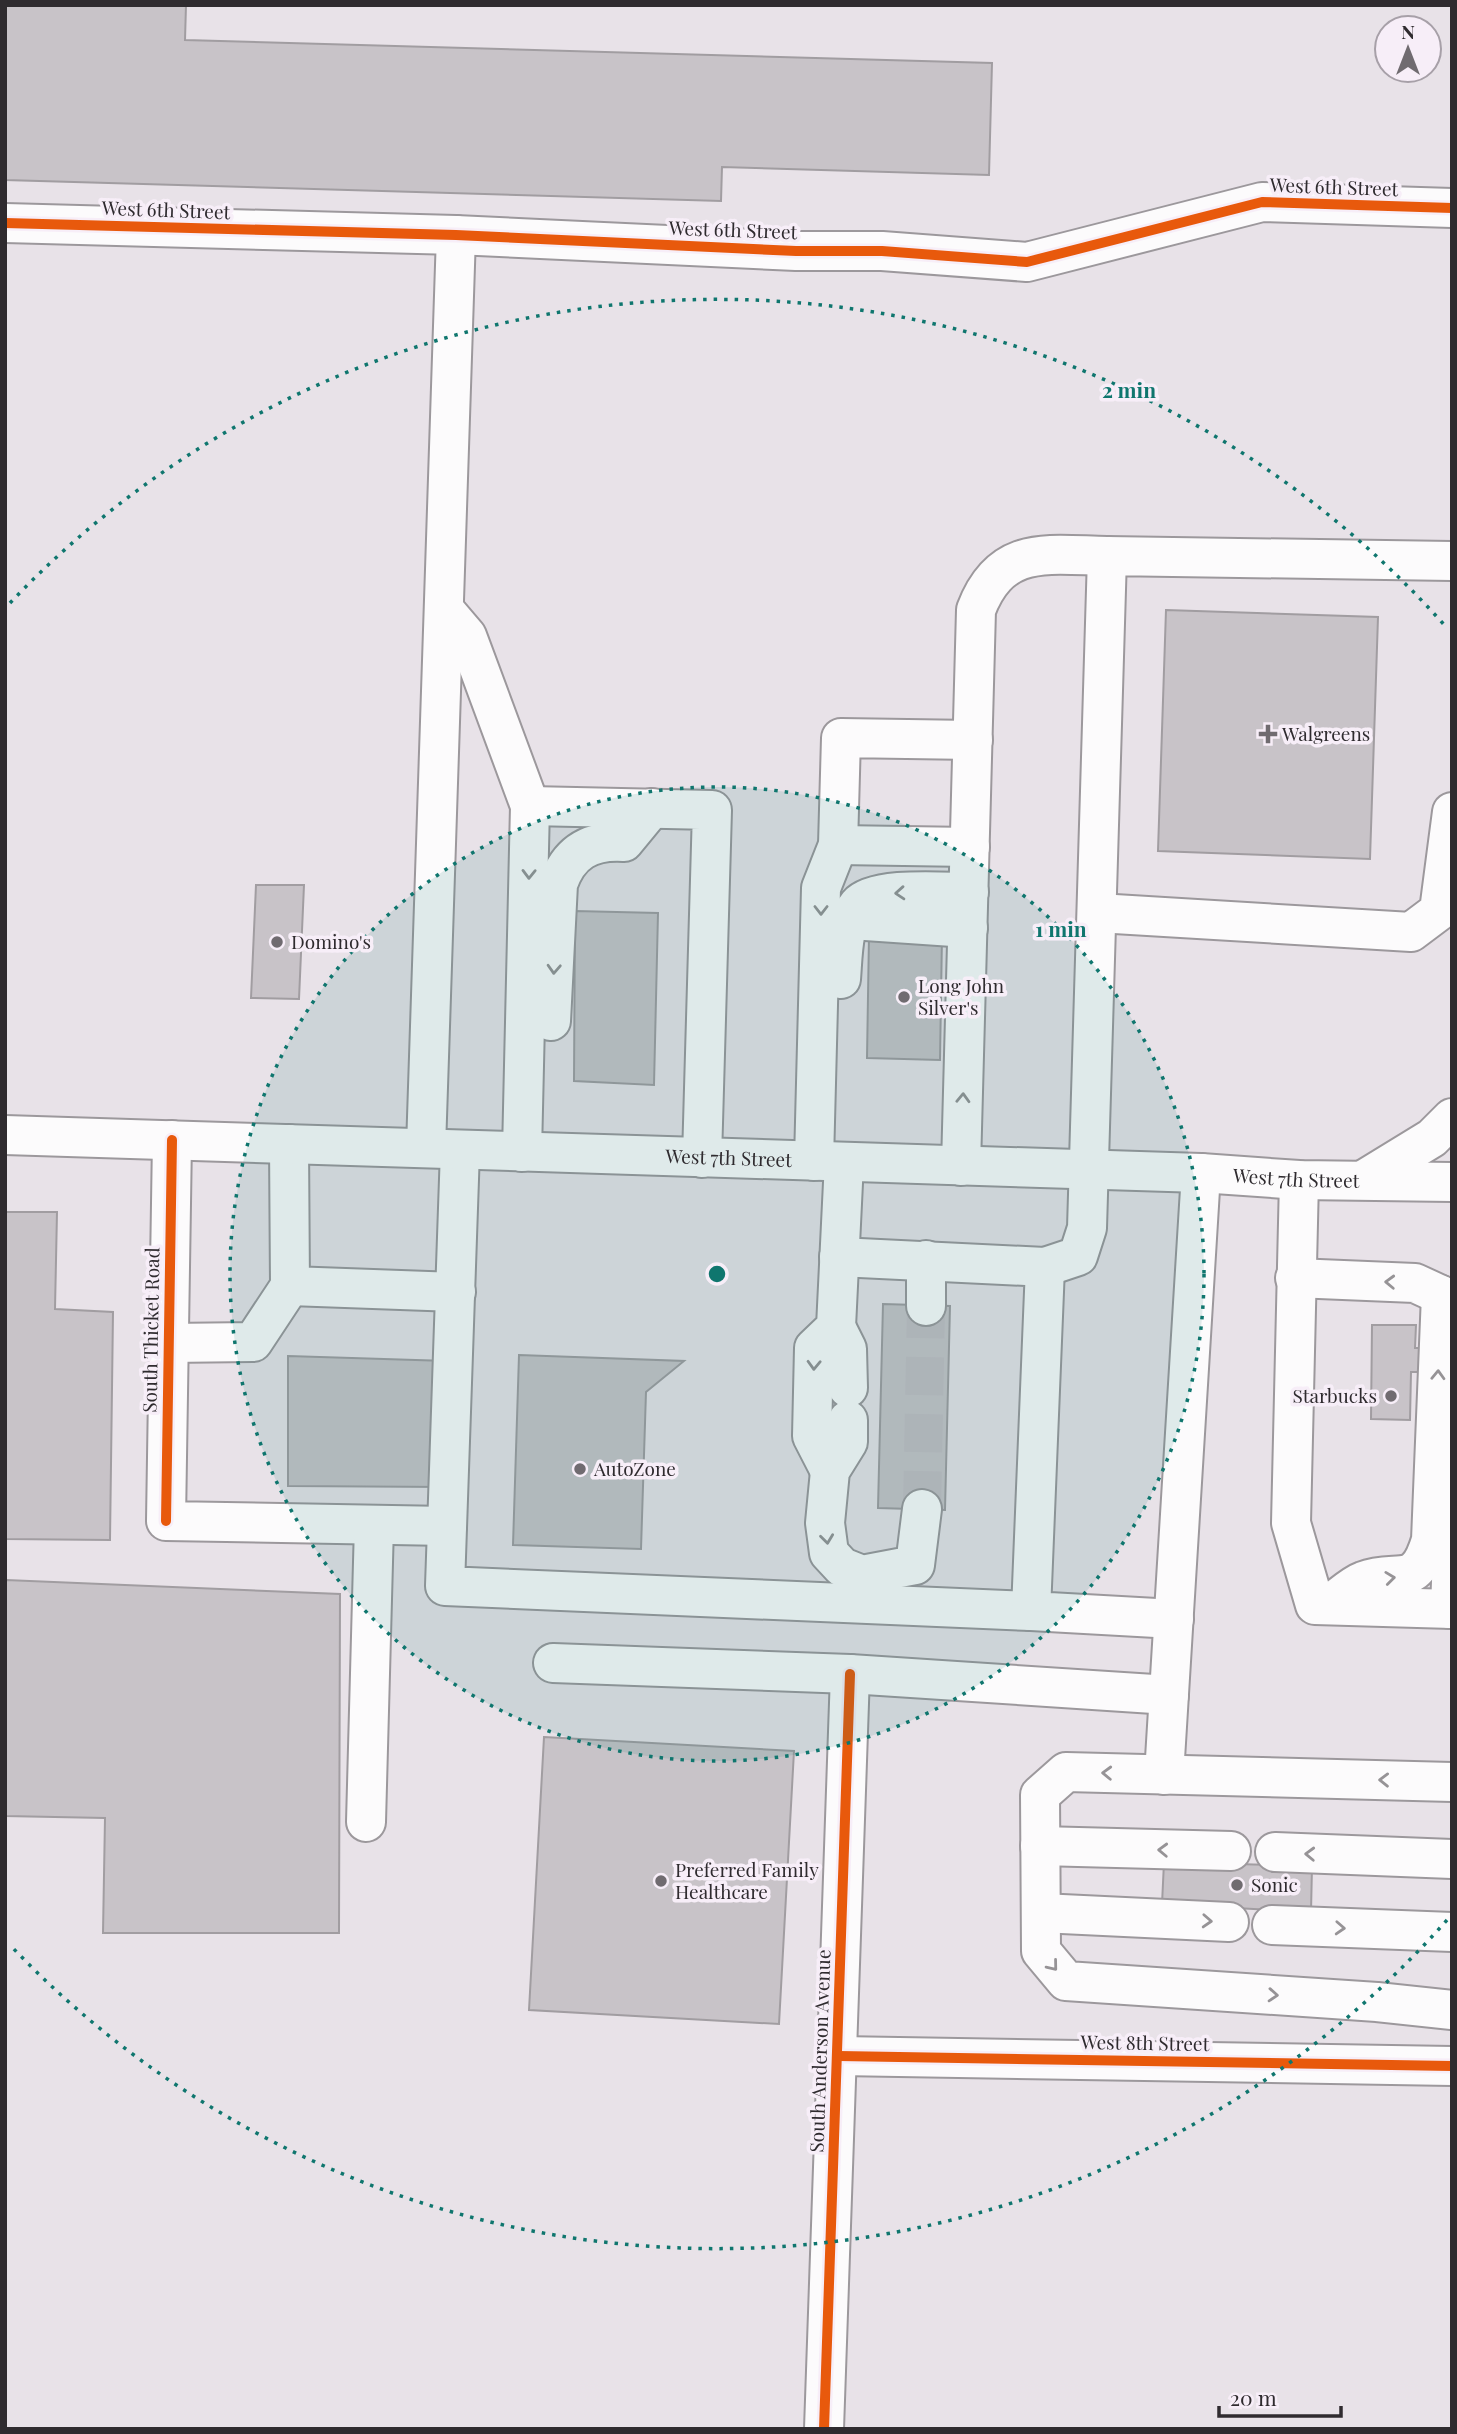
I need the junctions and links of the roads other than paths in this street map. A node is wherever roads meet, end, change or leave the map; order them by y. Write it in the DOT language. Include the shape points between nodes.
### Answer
graph roads {
  1 [pos="1452,208"];
  2 [pos="5,223"];
  3 [pos="456,235"];
  4 [pos="1107,556"];
  5 [pos="1452,561"];
  6 [pos="444,609"];
  7 [pos="973,740"];
  8 [pos="530,806"];
  9 [pos="652,808"];
  10 [pos="1452,812"];
  11 [pos="838,845"];
  12 [pos="970,847"];
  13 [pos="968,910"];
  14 [pos="1098,913"];
  15 [pos="819,1037"];
  16 [pos="524,1079"];
  17 [pos="1452,1118"];
  18 [pos="5,1135"];
  19 [pos="172,1140"];
  20 [pos="289,1144"];
  21 [pos="443,1149"];
  22 [pos="522,1152"];
  23 [pos="702,1158"];
  24 [pos="829,1161"];
  25 [pos="961,1166"];
  26 [pos="1090,1170"];
  27 [pos="1201,1173"];
  28 [pos="1365,1179"];
  29 [pos="1299,1180"];
  30 [pos="1452,1182"];
  31 [pos="839,1257"];
  32 [pos="926,1260"];
  33 [pos="1045,1267"];
  34 [pos="1295,1278"];
  35 [pos="290,1286"];
  36 [pos="456,1292"];
  37 [pos="1446,1300"];
  38 [pos="926,1306"];
  39 [pos="836,1327"];
  40 [pos="168,1343"];
  41 [pos="830,1471"];
  42 [pos="922,1509"];
  43 [pos="374,1525"];
  44 [pos="447,1526"];
  45 [pos="1452,1553"];
  46 [pos="1329,1605"];
  47 [pos="1451,1609"];
  48 [pos="1031,1611"];
  49 [pos="1174,1619"];
  50 [pos="553,1663"];
  51 [pos="850,1674"];
  52 [pos="1169,1695"];
  53 [pos="1164,1775"];
  54 [pos="1452,1782"];
  55 [pos="366,1822"];
  56 [pos="1040,1846"];
  57 [pos="1231,1852"];
  58 [pos="1275,1852"];
  59 [pos="1452,1859"];
  60 [pos="1041,1913"];
  61 [pos="1229,1923"];
  62 [pos="1272,1924"];
  63 [pos="1452,1933"];
  64 [pos="1451,2001"];
  65 [pos="839,2056"];
  66 [pos="1452,2066"];
  67 [pos="824,2429"];
  1 -- 3 [label="street, West 6th Street" via="1262,202 1027,262 882,251"];
  2 -- 3 [label="street, West 6th Street"];
  3 -- 6 [label="street"];
  4 -- 5 [label="street"];
  4 -- 7 [label="street" via="1022,558 999,571 985,586 976,610"];
  4 -- 14 [label="street"];
  6 -- 8 [label="street" via="467,636"];
  6 -- 21 [label="street"];
  7 -- 11 [label="street" via="841,738"];
  7 -- 12 [label="street"];
  8 -- 9 [label="street"];
  8 -- 16 [label="street, one-way"];
  9 -- 16 [label="street, one-way" via="624,842 602,841 587,847 563,870 558,884 549,1055"];
  9 -- 23 [label="street" via="712,810"];
  10 -- 14 [label="street" via="1439,911 1411,932"];
  11 -- 12 [label="street"];
  11 -- 15 [label="street, one-way" via="821,888"];
  12 -- 13 [label="street"];
  13 -- 15 [label="street, one-way" via="851,920 840,988"];
  25 -- 13 [label="street, one-way"];
  14 -- 26 [label="street"];
  15 -- 24 [label="street"];
  16 -- 22 [label="street"];
  17 -- 28 [label="street" via="1433,1138"];
  18 -- 19 [label="street, West 7th Street"];
  19 -- 20 [label="street, West 7th Street"];
  19 -- 40 [label="street, South Thicket Road"];
  20 -- 21 [label="street, West 7th Street"];
  20 -- 35 [label="street"];
  21 -- 22 [label="street, West 7th Street"];
  21 -- 36 [label="street"];
  22 -- 23 [label="street, West 7th Street"];
  23 -- 24 [label="street, West 7th Street"];
  24 -- 25 [label="street, West 7th Street"];
  24 -- 31 [label="street"];
  25 -- 26 [label="street, West 7th Street"];
  26 -- 27 [label="street, West 7th Street"];
  26 -- 33 [label="street" via="1087,1234 1078,1256"];
  27 -- 29 [label="street, West 7th Street"];
  27 -- 49 [label="street"];
  28 -- 29 [label="street, West 7th Street"];
  28 -- 30 [label="street, West 7th Street"];
  29 -- 34 [label="street"];
  31 -- 32 [label="street"];
  31 -- 39 [label="street"];
  32 -- 33 [label="street"];
  32 -- 38 [label="street"];
  33 -- 48 [label="street"];
  37 -- 34 [label="street, one-way" via="1415,1283"];
  34 -- 46 [label="street" via="1290,1523 1315,1605"];
  35 -- 36 [label="street"];
  35 -- 40 [label="street" via="253,1342"];
  36 -- 44 [label="street"];
  46 -- 37 [label="street, one-way" via="1363,1581 1407,1576 1424,1562 1431,1540"];
  39 -- 41 [label="street" via="847,1349 848,1442"];
  39 -- 41 [label="street, one-way" via="814,1348 812,1436"];
  40 -- 43 [label="street, South Thicket Road" via="166,1521"];
  41 -- 42 [label="street, one-way" via="825,1524 829,1553 842,1567 863,1575 915,1565"];
  43 -- 44 [label="street"];
  43 -- 55 [label="street"];
  44 -- 48 [label="street" via="445,1586"];
  45 -- 47 [label="street"];
  46 -- 47 [label="street"];
  48 -- 49 [label="street"];
  49 -- 52 [label="street"];
  50 -- 51 [label="street"];
  51 -- 52 [label="street"];
  51 -- 65 [label="street, South Anderson Avenue"];
  52 -- 53 [label="street"];
  54 -- 53 [label="street, one-way"];
  53 -- 56 [label="street, one-way" via="1066,1772 1040,1795"];
  57 -- 56 [label="street, one-way"];
  56 -- 60 [label="street"];
  59 -- 58 [label="street, one-way"];
  60 -- 61 [label="street, one-way"];
  60 -- 64 [label="street, one-way" via="1041,1951 1066,1981 1377,2002"];
  62 -- 63 [label="street, one-way"];
  65 -- 66 [label="street, West 8th Street"];
  65 -- 67 [label="street, South Anderson Avenue"];
}
